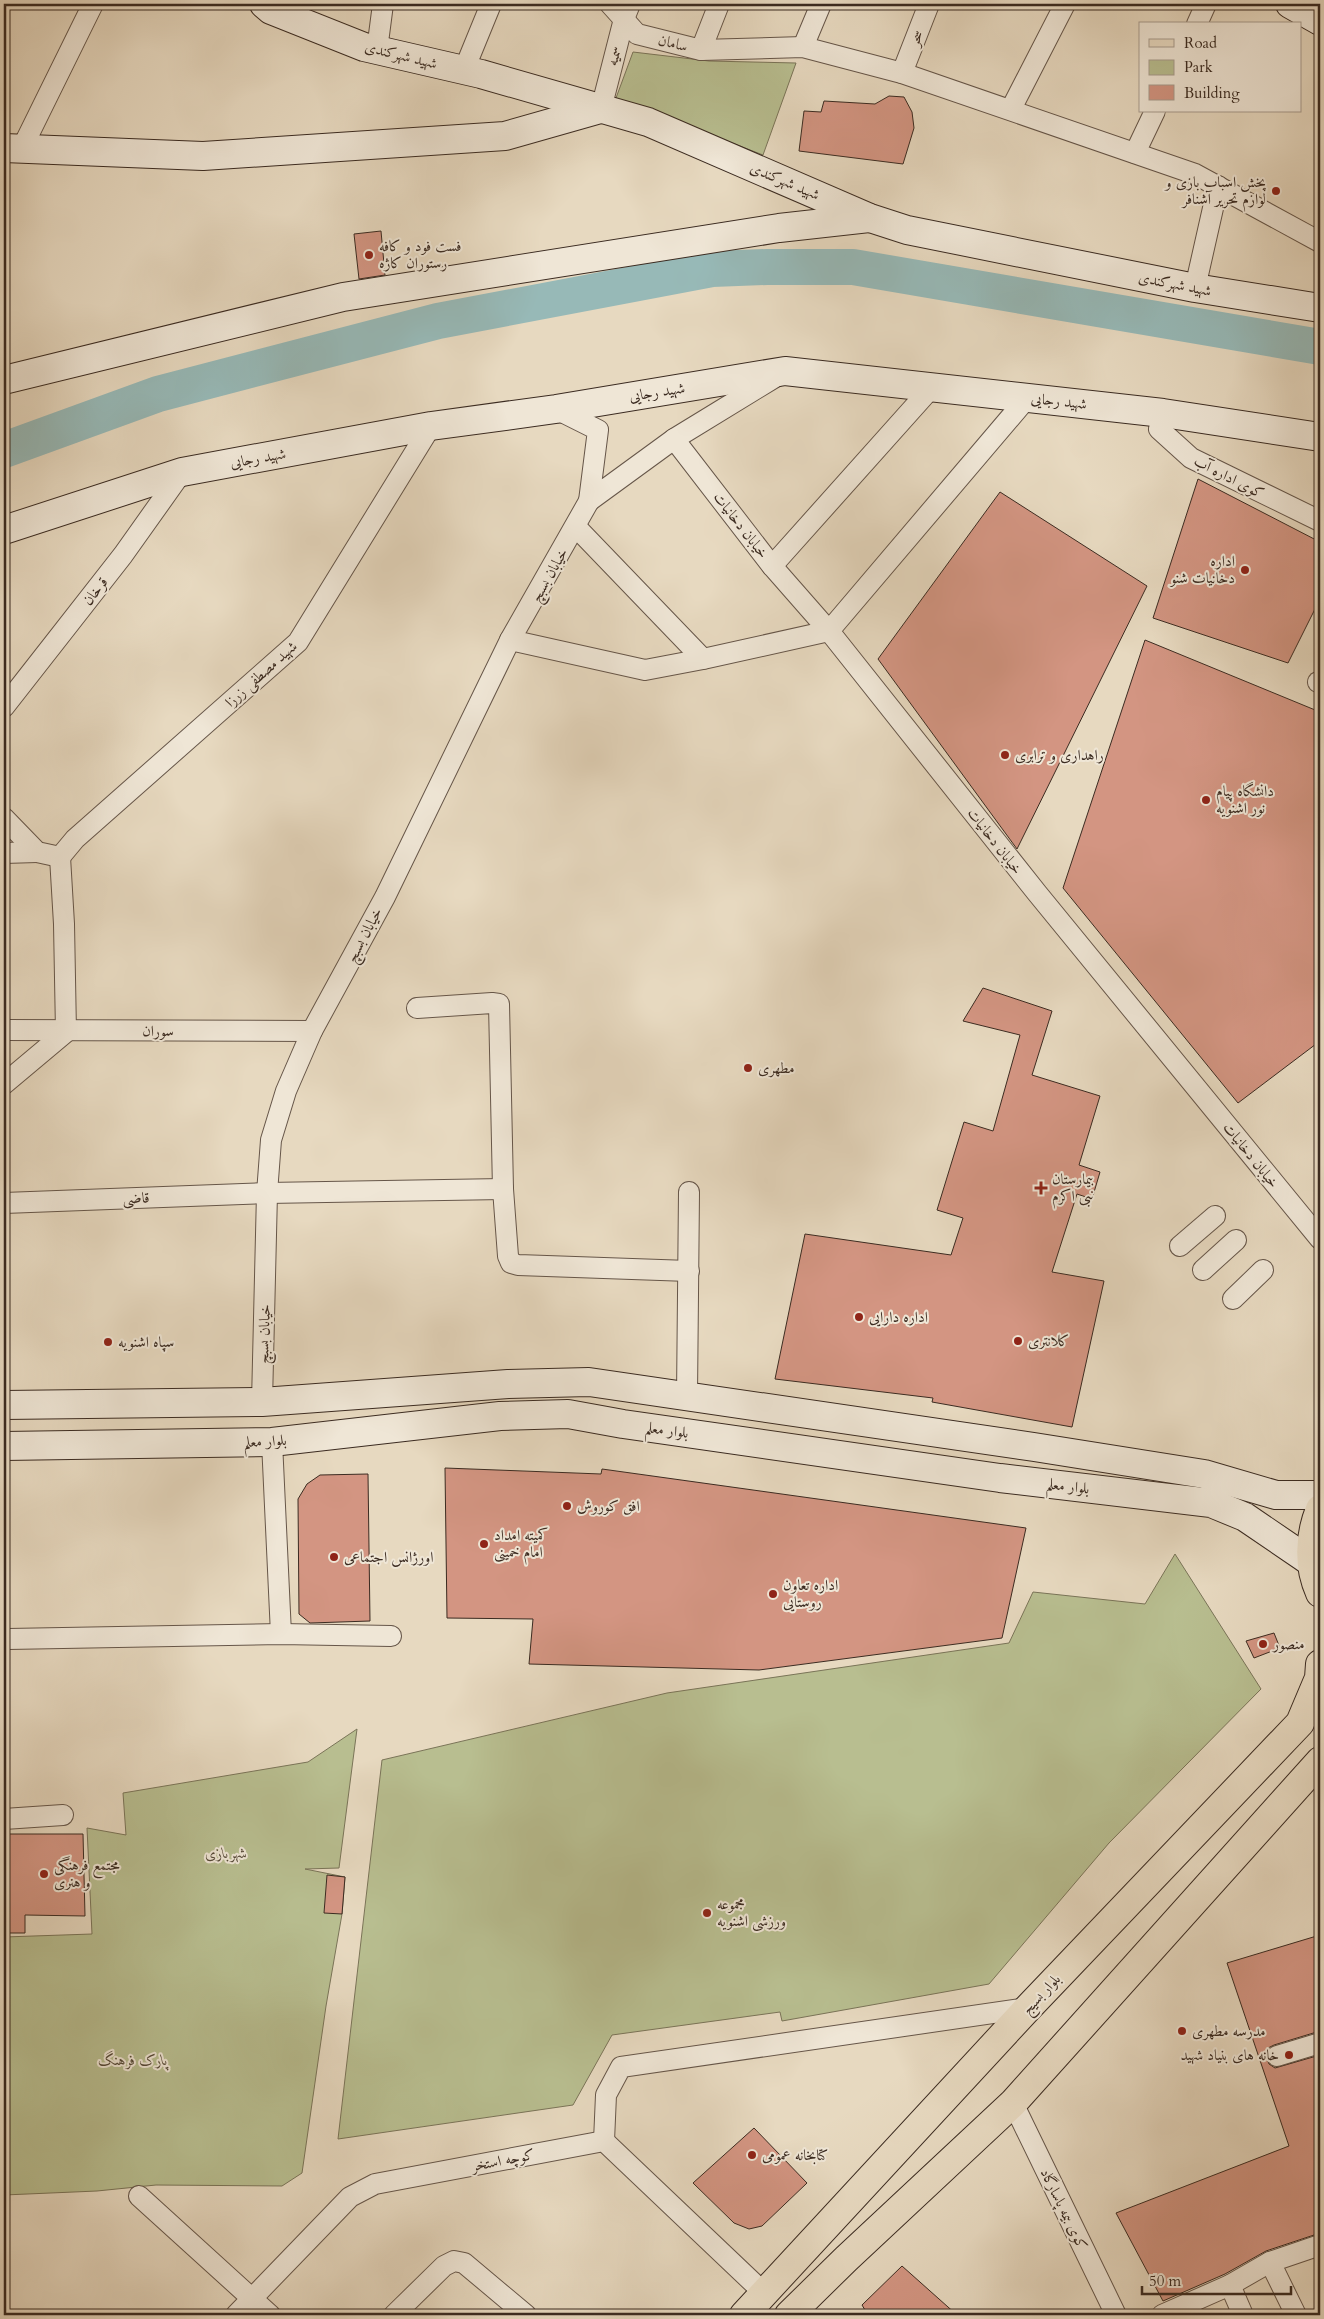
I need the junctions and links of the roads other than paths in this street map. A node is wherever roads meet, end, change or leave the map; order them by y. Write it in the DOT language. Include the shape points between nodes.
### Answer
graph roads {
  1 [pos="94,4"];
  2 [pos="264,4"];
  3 [pos="383,4"];
  4 [pos="491,4"];
  5 [pos="610,4"];
  6 [pos="719,4"];
  7 [pos="821,4"];
  8 [pos="929,4"];
  9 [pos="1065,4"];
  10 [pos="1206,4"];
  11 [pos="1290,4"];
  12 [pos="627,11"];
  13 [pos="1320,21"];
  14 [pos="1198,22"];
  15 [pos="803,47"];
  16 [pos="377,50"];
  17 [pos="701,50"];
  18 [pos="464,70"];
  19 [pos="902,73"];
  20 [pos="600,109"];
  21 [pos="1011,109"];
  22 [pos="1155,112"];
  23 [pos="13,148"];
  24 [pos="1136,153"];
  25 [pos="1218,186"];
  26 [pos="870,218"];
  27 [pos="1320,242"];
  28 [pos="1195,288"];
  29 [pos="1320,308"];
  30 [pos="785,371"];
  31 [pos="4,380"];
  32 [pos="932,388"];
  33 [pos="1027,398"];
  34 [pos="556,409"];
  35 [pos="1163,413"];
  36 [pos="431,426"];
  37 [pos="1320,437"];
  38 [pos="674,439"];
  39 [pos="182,472"];
  40 [pos="589,501"];
  41 [pos="1320,521"];
  42 [pos="576,527"];
  43 [pos="4,530"];
  44 [pos="772,566"];
  45 [pos="829,631"];
  46 [pos="510,640"];
  47 [pos="703,659"];
  48 [pos="4,706"];
  49 [pos="4,818"];
  50 [pos="37,852"];
  51 [pos="4,853"];
  52 [pos="60,857"];
  53 [pos="417,1008"];
  54 [pos="4,1030"];
  55 [pos="312,1031"];
  56 [pos="66,1032"];
  57 [pos="4,1084"];
  58 [pos="503,1189"];
  59 [pos="689,1192"];
  60 [pos="267,1193"];
  61 [pos="4,1203"];
  62 [pos="1216,1216"];
  63 [pos="1320,1239"];
  64 [pos="1236,1240"];
  65 [pos="1180,1246"];
  66 [pos="1204,1270"];
  67 [pos="1263,1270"];
  68 [pos="689,1271"];
  69 [pos="1233,1299"];
  70 [pos="687,1396"];
  71 [pos="262,1402"];
  72 [pos="4,1405"];
  73 [pos="272,1442"];
  74 [pos="4,1446"];
  75 [pos="1320,1495"];
  76 [pos="1320,1509"];
  77 [pos="1311,1562"];
  78 [pos="1320,1593"];
  79 [pos="281,1634"];
  80 [pos="391,1636"];
  81 [pos="8,1639"];
  82 [pos="1320,1664"];
  83 [pos="1320,1761"];
  84 [pos="63,1814"];
  85 [pos="4,1818"];
  86 [pos="1028,2008"];
  87 [pos="1320,2042"];
  88 [pos="1277,2056"];
  89 [pos="1013,2103"];
  90 [pos="604,2141"];
  91 [pos="139,2196"];
  92 [pos="1320,2245"];
  93 [pos="1270,2262"];
  94 [pos="1230,2285"];
  95 [pos="764,2294"];
  96 [pos="253,2298"];
  97 [pos="236,2315"];
  98 [pos="270,2315"];
  99 [pos="394,2315"];
  100 [pos="526,2315"];
  101 [pos="744,2315"];
  102 [pos="789,2315"];
  103 [pos="1116,2315"];
  104 [pos="1162,2315"];
  105 [pos="1243,2315"];
  106 [pos="1296,2315"];
  1 -- 23 [label="street"];
  2 -- 16 [label="street, شهید شهرکندی" via="271,10"];
  3 -- 16 [label="street"];
  4 -- 18 [label="street"];
  5 -- 12 [label="street, سامان"];
  6 -- 17 [label="street, سامان"];
  7 -- 15 [label="street"];
  8 -- 19 [label="street, سحر"];
  9 -- 21 [label="street"];
  10 -- 14 [label="street"];
  11 -- 13 [label="street"];
  12 -- 17 [label="street, سامان" via="637,34"];
  12 -- 20 [label="street, سمیه"];
  15 -- 17 [label="street"];
  15 -- 19 [label="street"];
  16 -- 18 [label="street, شهید شهرکندی"];
  18 -- 20 [label="street, شهید شهرکندی"];
  19 -- 21 [label="street"];
  20 -- 23 [label="street" via="505,136 212,156"];
  20 -- 26 [label="street, شهید شهرکندی" via="648,122"];
  21 -- 24 [label="street"];
  22 -- 24 [label="street"];
  24 -- 25 [label="street" via="1195,174"];
  25 -- 27 [label="street"];
  25 -- 28 [label="street"];
  26 -- 28 [label="street, شهید شهرکندی" via="907,230"];
  26 -- 31 [label="street" via="779,228 343,297"];
  28 -- 29 [label="street, شهید شهرکندی"];
  30 -- 32 [label="street, شهید رجایی"];
  30 -- 34 [label="street, شهید رجایی"];
  30 -- 38 [label="street"];
  32 -- 33 [label="street, شهید رجایی"];
  32 -- 44 [label="street"];
  33 -- 35 [label="street, شهید رجایی"];
  33 -- 45 [label="street"];
  34 -- 36 [label="street, شهید رجایی"];
  34 -- 40 [label="street" via="598,430"];
  35 -- 37 [label="street, شهید رجایی"];
  35 -- 41 [label="street, کوی اداره آب" via="1159,429 1191,458"];
  36 -- 39 [label="street, شهید رجایی"];
  36 -- 52 [label="street, شهید مصطفی زرزا" via="298,642 75,839"];
  38 -- 40 [label="street"];
  38 -- 44 [label="street, خیابان دخانیات"];
  39 -- 43 [label="street, شهید رجایی"];
  39 -- 48 [label="street, قرخان" via="123,555"];
  40 -- 42 [label="street, خیابان بسبچ"];
  42 -- 46 [label="street, خیابان بسبچ"];
  42 -- 47 [label="street"];
  44 -- 45 [label="street, خیابان دخانیات"];
  45 -- 47 [label="street"];
  45 -- 63 [label="street, خیابان دخانیات" via="1037,893"];
  46 -- 47 [label="street" via="645,670"];
  46 -- 55 [label="street, خیابان بسبچ" via="384,897"];
  49 -- 50 [label="street"];
  50 -- 51 [label="street"];
  50 -- 52 [label="street"];
  52 -- 56 [label="street"];
  53 -- 58 [label="street" via="499,1004"];
  54 -- 56 [label="street, سوران"];
  55 -- 56 [label="street, سوران"];
  55 -- 60 [label="street, خیابان بسبچ" via="286,1091 271,1140"];
  56 -- 57 [label="street"];
  58 -- 60 [label="street, قاضی"];
  58 -- 68 [label="street" via="511,1263"];
  59 -- 68 [label="street"];
  60 -- 61 [label="street, قاضی"];
  60 -- 71 [label="street, خیابان بسبچ"];
  62 -- 65 [label="street"];
  64 -- 66 [label="street"];
  67 -- 69 [label="street"];
  68 -- 70 [label="street"];
  70 -- 71 [label="street" via="589,1382 508,1384"];
  70 -- 75 [label="street" via="1204,1474 1276,1496"];
  71 -- 72 [label="street"];
  73 -- 74 [label="street, بلوار معلم"];
  73 -- 77 [label="street, بلوار معلم" via="500,1416 568,1414 1000,1478 1210,1503 1245,1517"];
  73 -- 79 [label="street"];
  76 -- 77 [label="main road" via="1314,1527"];
  77 -- 78 [label="main road"];
  79 -- 80 [label="street"];
  79 -- 81 [label="street"];
  82 -- 86 [label="main road, بلوار بسیج" via="1319,1678 1300,1722"];
  83 -- 89 [label="main road"];
  84 -- 85 [label="street"];
  86 -- 90 [label="street" via="621,2067 606,2095"];
  86 -- 95 [label="main road, بلوار بسیج"];
  87 -- 88 [label="street"];
  89 -- 102 [label="main road"];
  89 -- 103 [label="street, کوی بیمه پاسارگاد"];
  90 -- 95 [label="street"];
  90 -- 96 [label="street, کوچه استخر" via="368,2187 350,2197"];
  91 -- 96 [label="street"];
  92 -- 93 [label="street"];
  93 -- 94 [label="street"];
  93 -- 106 [label="street"];
  94 -- 104 [label="street"];
  94 -- 105 [label="street"];
  95 -- 101 [label="main road, بلوار بسیج"];
  96 -- 97 [label="street, کوچه استخر"];
  96 -- 98 [label="street"];
  99 -- 100 [label="street" via="444,2266 454,2261 464,2263"];
}
